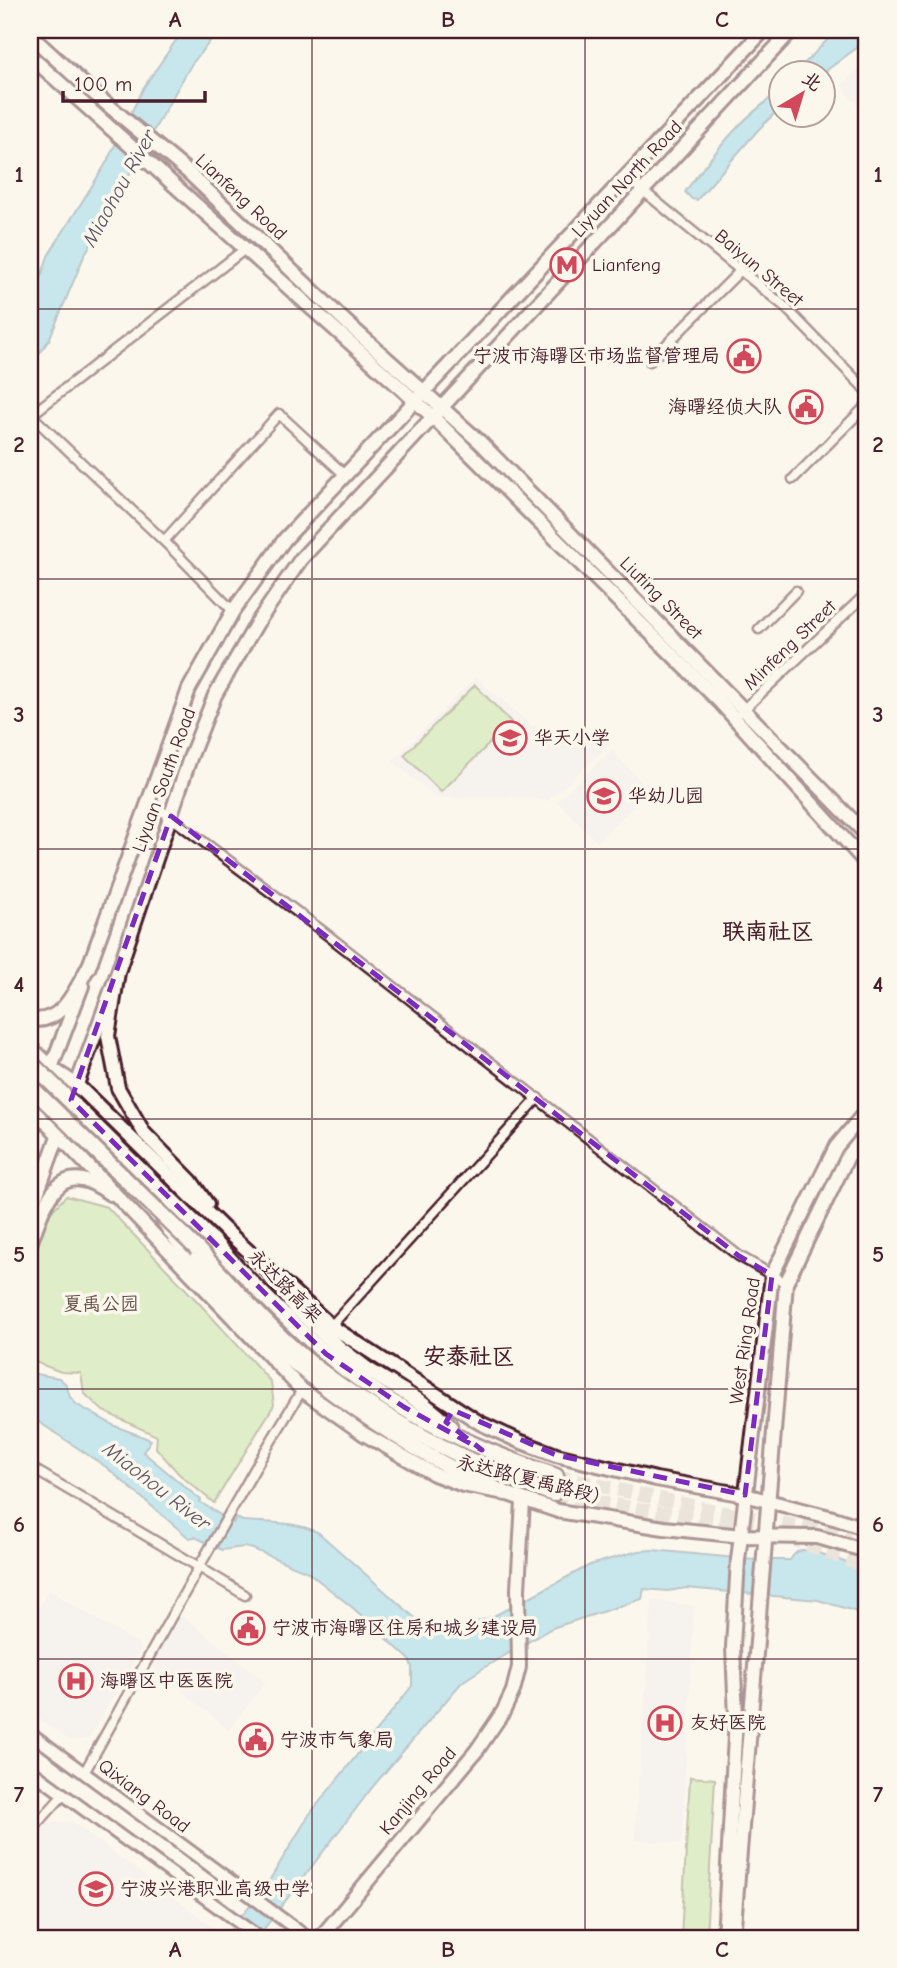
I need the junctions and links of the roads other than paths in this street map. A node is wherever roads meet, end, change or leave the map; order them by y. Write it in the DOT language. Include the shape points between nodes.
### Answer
graph roads {
  1 [pos="764,30"];
  2 [pos="792,30"];
  3 [pos="30,35"];
  4 [pos="31,58"];
  5 [pos="625,176"];
  6 [pos="642,191"];
  7 [pos="245,249"];
  8 [pos="740,271"];
  9 [pos="650,361"];
  10 [pos="424,390"];
  11 [pos="867,391"];
  12 [pos="415,401"];
  13 [pos="867,405"];
  14 [pos="442,406"];
  15 [pos="32,415"];
  16 [pos="432,416"];
  17 [pos="345,475"];
  18 [pos="793,479"];
  19 [pos="164,541"];
  20 [pos="796,591"];
  21 [pos="867,593"];
  22 [pos="233,611"];
  23 [pos="760,629"];
  24 [pos="745,709"];
  25 [pos="732,717"];
  26 [pos="149,801"];
  27 [pos="171,816"];
  28 [pos="867,835"];
  29 [pos="867,864"];
  30 [pos="91,962"];
  31 [pos="118,972"];
  32 [pos="30,1019"];
  33 [pos="30,1049"];
  34 [pos="30,1062"];
  35 [pos="51,1068"];
  36 [pos="77,1085"];
  37 [pos="30,1086"];
  38 [pos="538,1098"];
  39 [pos="34,1109"];
  40 [pos="867,1110"];
  41 [pos="867,1133"];
  42 [pos="57,1134"];
  43 [pos="30,1138"];
  44 [pos="133,1211"];
  45 [pos="30,1213"];
  46 [pos="225,1230"];
  47 [pos="30,1244"];
  48 [pos="193,1254"];
  49 [pos="266,1267"];
  50 [pos="772,1275"];
  51 [pos="786,1283"];
  52 [pos="331,1326"];
  53 [pos="302,1390"];
  54 [pos="482,1450"];
  55 [pos="30,1467"];
  56 [pos="556,1476"];
  57 [pos="505,1493"];
  58 [pos="553,1494"];
  59 [pos="745,1495"];
  60 [pos="768,1500"];
  61 [pos="523,1501"];
  62 [pos="867,1530"];
  63 [pos="742,1536"];
  64 [pos="765,1536"];
  65 [pos="867,1551"];
  66 [pos="199,1567"];
  67 [pos="244,1595"];
  68 [pos="30,1733"];
  69 [pos="30,1770"];
  70 [pos="84,1773"];
  71 [pos="64,1794"];
  72 [pos="30,1832"];
  73 [pos="260,1938"];
  74 [pos="308,1938"];
  75 [pos="320,1938"];
  76 [pos="724,1938"];
  77 [pos="733,1938"];
  1 -- 5 [label="main road, Liyuan North Road"];
  2 -- 6 [label="main road, Liyuan North Road"];
  3 -- 10 [label="main road, Lianfeng Road" via="188,172"];
  4 -- 7 [label="main road, Lianfeng Road"];
  5 -- 6 [label="street, Baiyun Street"];
  5 -- 10 [label="main road, Liyuan North Road"];
  6 -- 8 [label="street, Baiyun Street"];
  6 -- 14 [label="main road, Liyuan North Road"];
  7 -- 12 [label="main road, Lianfeng Road"];
  7 -- 15 [label="street"];
  8 -- 9 [label="street"];
  8 -- 11 [label="street, Baiyun Street" via="783,306"];
  10 -- 12 [label="main road, Liyuan North Road"];
  10 -- 14 [label="main road, Liuting Street"];
  12 -- 16 [label="main road, Lianfeng Road"];
  12 -- 17 [label="main road, Liyuan South Road"];
  13 -- 18 [label="street"];
  14 -- 16 [label="main road, Liyuan North Road"];
  14 -- 24 [label="main road, Liuting Street"];
  15 -- 19 [label="street"];
  16 -- 25 [label="main road, Liuting Street"];
  16 -- 27 [label="main road, Liyuan South Road" via="301,559 257,623 215,695"];
  17 -- 19 [label="street" via="279,414"];
  17 -- 22 [label="main road, Liyuan South Road" via="285,539"];
  19 -- 22 [label="street"];
  20 -- 23 [label="street"];
  21 -- 24 [label="street, Minfeng Street"];
  22 -- 26 [label="main road, Liyuan South Road" via="189,690"];
  24 -- 25 [label="street, Minfeng Street"];
  24 -- 28 [label="main road, Liuting Street"];
  25 -- 29 [label="main road, Liuting Street"];
  26 -- 27 [label="street"];
  26 -- 30 [label="main road, Liyuan South Road"];
  27 -- 31 [label="main road, Liyuan South Road"];
  27 -- 38 [label="street"];
  30 -- 32 [label="main road" via="63,1009 41,1021"];
  30 -- 35 [label="main road, Liyuan South Road"];
  31 -- 36 [label="main road, Liyuan South Road"];
  31 -- 46 [label="main road" via="108,1036 118,1088 144,1133 191,1181"];
  33 -- 35 [label="highway"];
  34 -- 54 [label="highway, 永达路高架, bridge" via="326,1354 404,1407"];
  35 -- 36 [label="main road, 永达路(夏禹路段)"];
  35 -- 39 [label="main road, Liyuan South Road"];
  36 -- 42 [label="main road, Liyuan South Road"];
  36 -- 46 [label="main road, 永达路(夏禹路段)"];
  37 -- 48 [label="highway, 永达路高架, bridge" via="152,1203"];
  38 -- 50 [label="street" via="739,1256"];
  38 -- 52 [label="street"];
  39 -- 42 [label="main road, 永达路(夏禹路段)"];
  39 -- 43 [label="main road, Liyuan South Road"];
  40 -- 50 [label="main road, West Ring Road" via="836,1147"];
  41 -- 51 [label="main road, West Ring Road" via="848,1156"];
  42 -- 44 [label="main road, 永达路(夏禹路段)"];
  42 -- 45 [label="main road, Liyuan South Road"];
  44 -- 47 [label="main road" via="105,1190 70,1180 48,1197"];
  44 -- 53 [label="main road, 永达路(夏禹路段)"];
  46 -- 49 [label="main road, 永达路(夏禹路段)"];
  48 -- 57 [label="highway" via="260,1332 303,1370 373,1423"];
  48 -- 58 [label="highway, 永达路高架" via="314,1366 455,1454"];
  49 -- 52 [label="main road, 永达路(夏禹路段)"];
  49 -- 54 [label="highway" via="295,1307 339,1348"];
  50 -- 51 [label="street"];
  50 -- 59 [label="main road, West Ring Road"];
  51 -- 60 [label="main road, West Ring Road"];
  52 -- 59 [label="main road, 永达路(夏禹路段)" via="481,1423 519,1441 556,1455 656,1479"];
  53 -- 57 [label="main road, 永达路(夏禹路段)" via="364,1434 434,1474"];
  53 -- 66 [label="street"];
  54 -- 56 [label="highway, 永达路高架"];
  55 -- 66 [label="street"];
  57 -- 61 [label="main road, 永达路(夏禹路段)"];
  59 -- 60 [label="main road, 永达路(夏禹路段)"];
  59 -- 63 [label="main road, West Ring Road"];
  60 -- 62 [label="main road, 永达路(夏禹路段)"];
  60 -- 64 [label="main road, West Ring Road"];
  61 -- 63 [label="main road, 永达路(夏禹路段)" via="664,1528"];
  61 -- 75 [label="main road, Kanjing Road" via="519,1667 513,1691 477,1751"];
  63 -- 64 [label="main road, 永达路(夏禹路段)"];
  63 -- 76 [label="main road, West Ring Road" via="733,1647 736,1717"];
  64 -- 65 [label="main road, 永达路(夏禹路段)" via="817,1537"];
  64 -- 77 [label="main road, West Ring Road"];
  66 -- 67 [label="street"];
  66 -- 70 [label="street"];
  68 -- 70 [label="street, Qixiang Road"];
  69 -- 71 [label="street"];
  70 -- 74 [label="street, Qixiang Road"];
  71 -- 72 [label="street"];
  71 -- 73 [label="street"];
}
